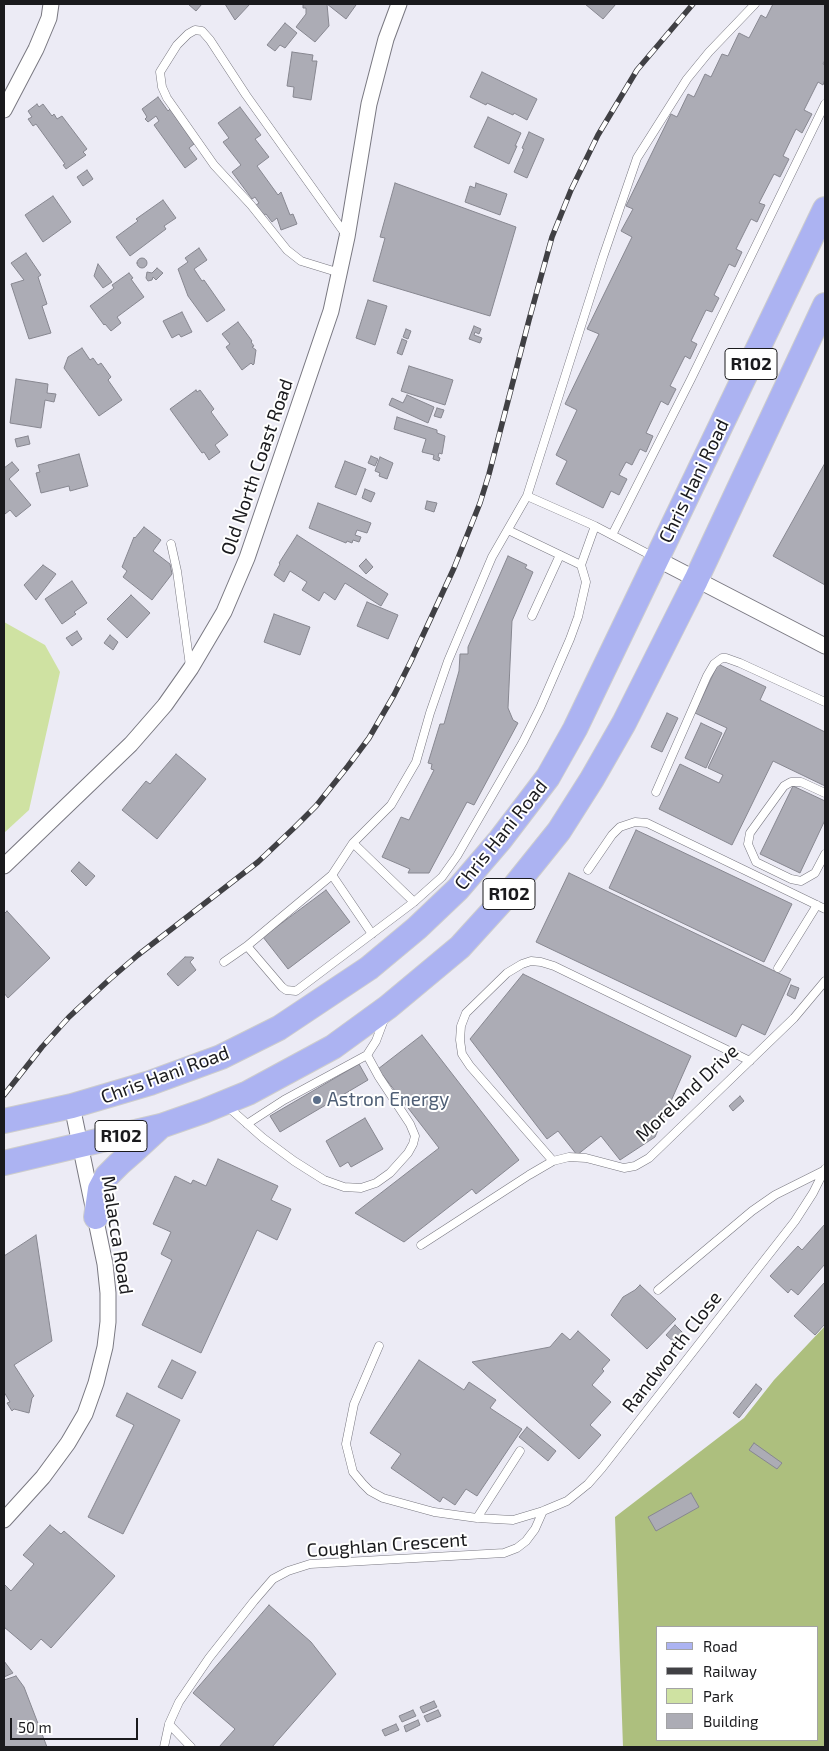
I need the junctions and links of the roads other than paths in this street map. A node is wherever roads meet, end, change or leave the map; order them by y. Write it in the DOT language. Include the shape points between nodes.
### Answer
graph roads {
  1 [pos="51,4"];
  2 [pos="399,4"];
  3 [pos="755,4"];
  4 [pos="825,104"];
  5 [pos="4,110"];
  6 [pos="825,208"];
  7 [pos="347,237"];
  8 [pos="340,273"];
  9 [pos="825,305"];
  10 [pos="527,496"];
  11 [pos="595,526"];
  12 [pos="508,530"];
  13 [pos="612,535"];
  14 [pos="171,544"];
  15 [pos="560,555"];
  16 [pos="657,558"];
  17 [pos="581,565"];
  18 [pos="696,580"];
  19 [pos="532,616"];
  20 [pos="825,646"];
  21 [pos="191,668"];
  22 [pos="825,702"];
  23 [pos="656,792"];
  24 [pos="825,793"];
  25 [pos="353,843"];
  26 [pos="825,854"];
  27 [pos="4,866"];
  28 [pos="588,870"];
  29 [pos="332,875"];
  30 [pos="414,902"];
  31 [pos="817,905"];
  32 [pos="825,909"];
  33 [pos="372,934"];
  34 [pos="247,946"];
  35 [pos="224,962"];
  36 [pos="778,968"];
  37 [pos="825,981"];
  38 [pos="388,1007"];
  39 [pos="367,1055"];
  40 [pos="750,1061"];
  41 [pos="224,1104"];
  42 [pos="72,1106"];
  43 [pos="4,1121"];
  44 [pos="247,1124"];
  45 [pos="161,1126"];
  46 [pos="81,1146"];
  47 [pos="553,1161"];
  48 [pos="4,1163"];
  49 [pos="825,1169"];
  50 [pos="96,1217"];
  51 [pos="421,1245"];
  52 [pos="658,1290"];
  53 [pos="379,1346"];
  54 [pos="520,1451"];
  55 [pos="543,1511"];
  56 [pos="476,1518"];
  57 [pos="4,1520"];
  58 [pos="170,1724"];
  59 [pos="164,1747"];
  60 [pos="191,1747"];
  1 -- 5 [label="street" via="49,18 36,49"];
  2 -- 7 [label="street, Old North Coast Road" via="369,104"];
  3 -- 10 [label="lane" via="686,78 637,158"];
  4 -- 13 [label="lane"];
  6 -- 16 [label="main road, Chris Hani Road / R102"];
  7 -- 8 [label="street, Old North Coast Road"];
  7 -- 8 [label="lane" via="206,34 198,30 188,34 160,72 167,98 205,154 287,250 302,261"];
  8 -- 21 [label="street, Old North Coast Road" via="331,311 247,558 224,612"];
  9 -- 18 [label="main road, Chris Hani Road / R102"];
  10 -- 11 [label="lane"];
  10 -- 12 [label="lane"];
  11 -- 13 [label="lane"];
  11 -- 17 [label="lane"];
  12 -- 15 [label="lane"];
  12 -- 25 [label="lane" via="492,557 448,661 416,762 392,805"];
  13 -- 16 [label="lane"];
  14 -- 21 [label="lane"];
  15 -- 17 [label="lane"];
  15 -- 19 [label="lane"];
  16 -- 18 [label="street"];
  16 -- 42 [label="main road, Chris Hani Road / R102" via="575,729 548,777 458,889 417,928 369,968 279,1028 221,1057 150,1084"];
  17 -- 30 [label="lane" via="586,582 578,617 536,716 457,856 442,877"];
  18 -- 20 [label="street"];
  18 -- 38 [label="main road, Chris Hani Road / R102" via="624,723 559,831 460,947"];
  21 -- 27 [label="street, Old North Coast Road" via="165,705 131,744"];
  22 -- 23 [label="lane" via="722,658 707,676"];
  24 -- 26 [label="lane" via="801,782 784,786 750,833 748,844 756,862 802,881 815,873"];
  25 -- 29 [label="lane"];
  25 -- 30 [label="lane"];
  28 -- 31 [label="lane" via="620,827 635,822 647,823"];
  29 -- 33 [label="lane"];
  29 -- 34 [label="lane"];
  30 -- 33 [label="lane"];
  31 -- 32 [label="lane"];
  31 -- 36 [label="lane"];
  33 -- 34 [label="lane" via="296,991 282,987"];
  34 -- 35 [label="lane"];
  37 -- 40 [label="lane, Moreland Drive" via="794,1018"];
  38 -- 39 [label="lane" via="376,1041"];
  38 -- 41 [label="main road, Chris Hani Road / R102" via="332,1048"];
  39 -- 44 [label="lane" via="299,1091"];
  39 -- 44 [label="lane" via="415,1136 408,1153 376,1183 360,1188 324,1180 294,1162"];
  40 -- 47 [label="lane, Moreland Drive" via="662,1147 635,1166 624,1168 586,1158"];
  40 -- 47 [label="lane" via="554,966 541,962 522,964 507,973 466,1013 461,1026 462,1054"];
  41 -- 44 [label="lane"];
  41 -- 45 [label="main road, Chris Hani Road / R102"];
  42 -- 43 [label="main road, Chris Hani Road / R102"];
  42 -- 46 [label="street, Malacca Road"];
  45 -- 46 [label="main road, Chris Hani Road / R102"];
  45 -- 50 [label="main road" via="107,1176 100,1189"];
  46 -- 48 [label="main road, Chris Hani Road / R102"];
  46 -- 50 [label="street, Malacca Road"];
  47 -- 51 [label="lane, Moreland Drive"];
  49 -- 52 [label="lane" via="752,1211"];
  49 -- 55 [label="lane, Randworth Close" via="795,1222 602,1468 566,1501"];
  50 -- 57 [label="street, Malacca Road" via="107,1283 108,1322 96,1383 85,1414 68,1443 43,1477"];
  53 -- 56 [label="lane" via="354,1404 346,1444 353,1472 370,1491 383,1498 434,1512"];
  54 -- 56 [label="lane"];
  55 -- 56 [label="lane, Randworth Close" via="514,1520"];
  55 -- 58 [label="lane, Coughlan Crescent" via="526,1541 504,1553 310,1564 273,1579 209,1658 179,1702"];
  58 -- 59 [label="lane, Coughlan Crescent"];
  58 -- 60 [label="lane"];
}
